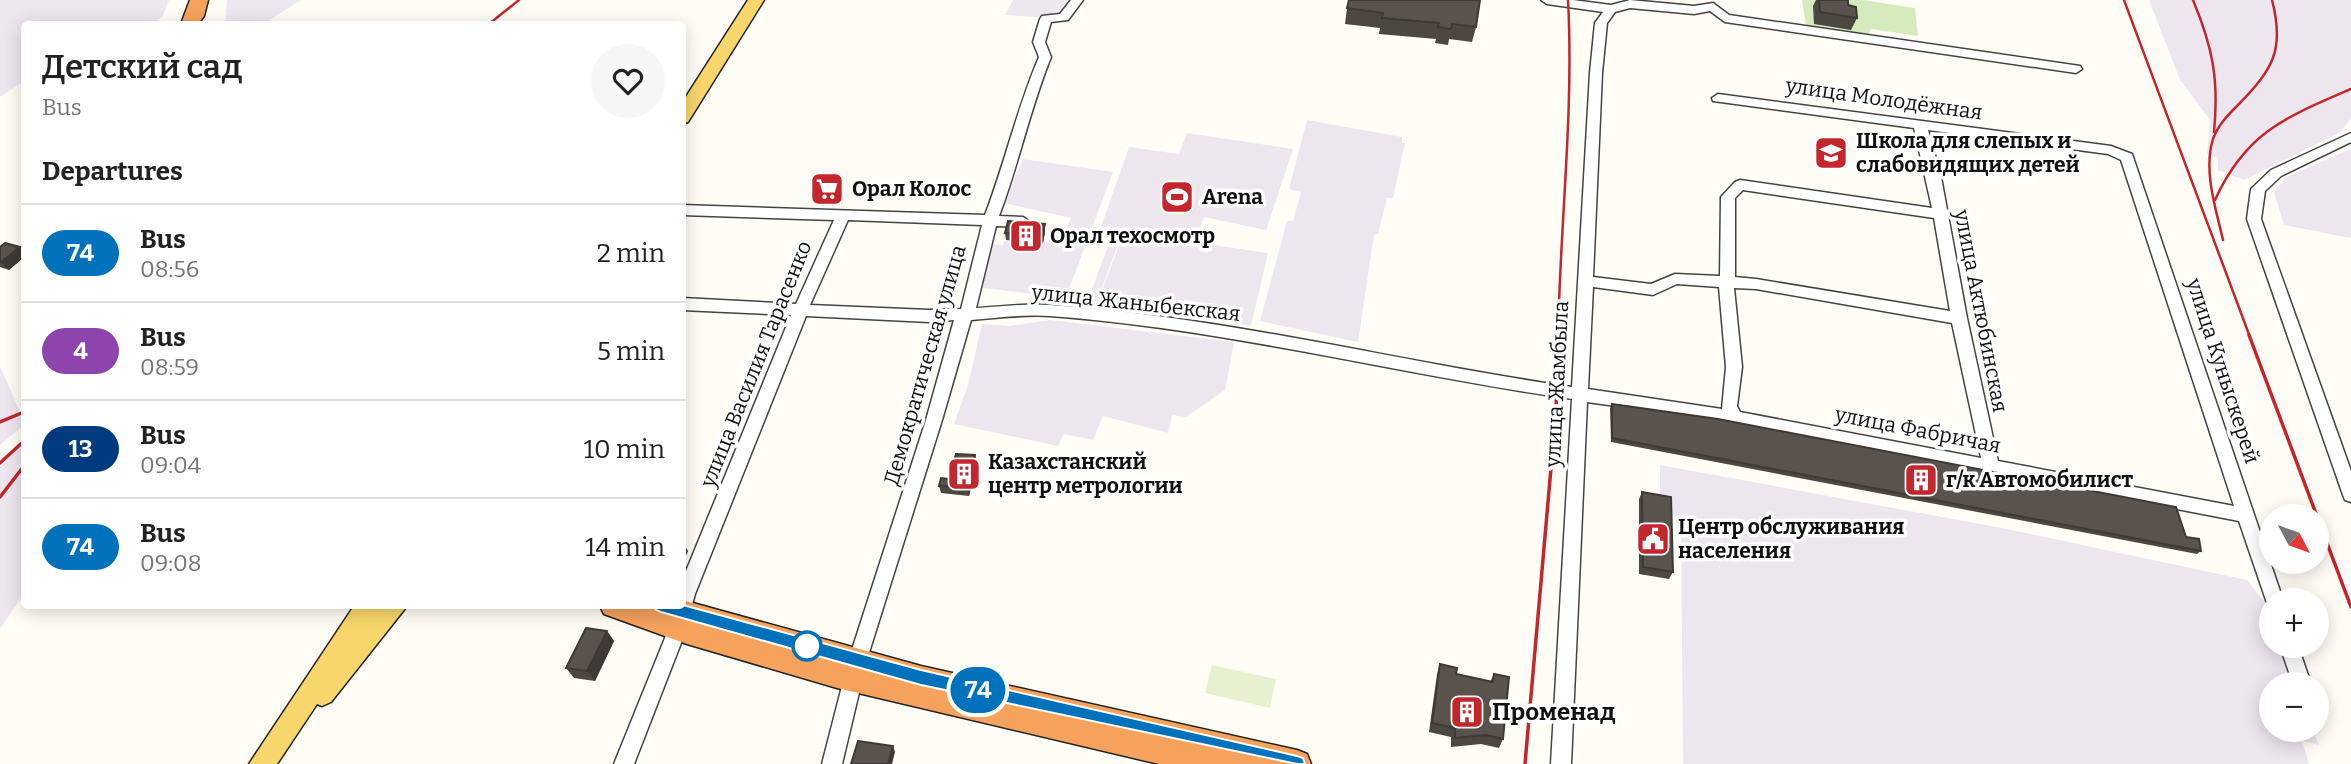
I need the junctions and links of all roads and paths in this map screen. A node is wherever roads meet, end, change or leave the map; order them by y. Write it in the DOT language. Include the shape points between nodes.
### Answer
graph roads {
  1 [pos="745,0"];
  2 [pos="756,0"];
  3 [pos="1077,0"];
  4 [pos="1547,0"];
  5 [pos="1715,3"];
  6 [pos="1611,9"];
  7 [pos="2076,69"];
  8 [pos="686,95"];
  9 [pos="1718,98"];
  10 [pos="686,112"];
  11 [pos="1920,125"];
  12 [pos="2351,137"];
  13 [pos="2127,157"];
  14 [pos="686,210"];
  15 [pos="1941,214"];
  16 [pos="842,216"];
  17 [pos="990,221"];
  18 [pos="1023,222"];
  19 [pos="1586,281"];
  20 [pos="1726,282"];
  21 [pos="686,304"];
  22 [pos="800,309"];
  23 [pos="967,313"];
  24 [pos="1959,318"];
  25 [pos="1580,394"];
  26 [pos="1734,417"];
  27 [pos="1991,465"];
  28 [pos="2351,495"];
  29 [pos="2246,516"];
  30 [pos="2270,588"];
  31 [pos="686,592"];
  32 [pos="365,609"];
  33 [pos="378,609"];
  34 [pos="392,609"];
  35 [pos="631,609"];
  36 [pos="673,616"];
  37 [pos="856,669"];
  38 [pos="321,694"];
  39 [pos="262,764"];
  40 [pos="276,764"];
  41 [pos="624,764"];
  42 [pos="832,764"];
  43 [pos="1219,764"];
  44 [pos="1297,764"];
  45 [pos="1561,764"];
  1 -- 8 [label="main road"];
  2 -- 10 [label="main road"];
  3 -- 17 [label="street, Демократическая улица" via="1064,17 1046,19 1039,42 1045,57"];
  4 -- 6 [label="street"];
  5 -- 6 [label="street" via="1694,10 1630,4"];
  5 -- 7 [label="street" via="1725,18"];
  6 -- 19 [label="street, улица Жамбыла" via="1603,17 1600,35"];
  9 -- 11 [label="street, улица Молодёжная"];
  11 -- 13 [label="street, улица Молодёжная" via="2111,150"];
  11 -- 15 [label="street, улица Актюбинская"];
  12 -- 28 [label="street" via="2276,173 2259,189 2254,219"];
  13 -- 29 [label="street, улица Куныскерей"];
  14 -- 16 [label="street"];
  15 -- 20 [label="street" via="1741,185 1728,197"];
  15 -- 24 [label="street, улица Актюбинская"];
  16 -- 17 [label="street"];
  16 -- 22 [label="street, улица Василия Тарасенко"];
  17 -- 18 [label="street"];
  17 -- 23 [label="street, Демократическая улица"];
  19 -- 20 [label="street" via="1653,290 1675,279"];
  19 -- 25 [label="street, улица Жамбыла"];
  20 -- 24 [label="street"];
  20 -- 26 [label="street" via="1734,367 1729,406"];
  21 -- 22 [label="street, улица Жаныбекская"];
  22 -- 23 [label="street, улица Жаныбекская" via="929,316"];
  22 -- 31 [label="street, улица Василия Тарасенко"];
  23 -- 25 [label="street, улица Жаныбекская" via="1048,310 1190,327"];
  23 -- 37 [label="street, Демократическая улица" via="960,323"];
  24 -- 27 [label="street, улица Актюбинская"];
  25 -- 26 [label="street, улица Фабричая"];
  25 -- 45 [label="street, улица Жамбыла"];
  26 -- 27 [label="street, улица Фабричая"];
  27 -- 29 [label="street, улица Фабричая"];
  29 -- 30 [label="street, улица Куныскерей"];
  32 -- 39 [label="main road"];
  33 -- 38 [label="main road"];
  34 -- 38 [label="main road"];
  35 -- 36 [label="highway"];
  36 -- 37 [label="highway" via="742,650"];
  36 -- 41 [label="street, улица Василия Тарасенко"];
  37 -- 42 [label="street, Демократическая улица"];
  37 -- 43 [label="highway"];
  37 -- 44 [label="highway" via="921,678"];
  38 -- 40 [label="main road"];
}
